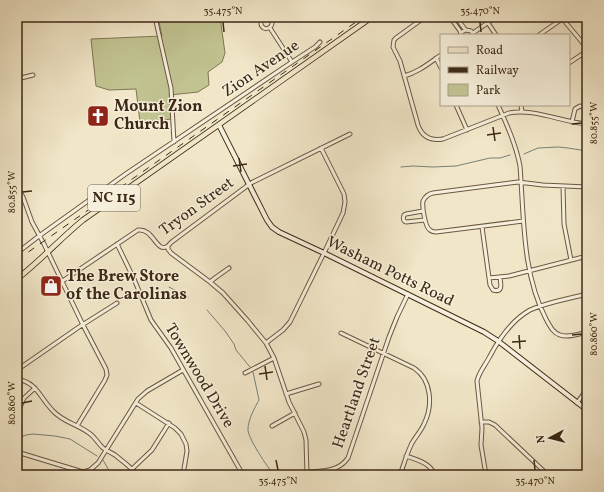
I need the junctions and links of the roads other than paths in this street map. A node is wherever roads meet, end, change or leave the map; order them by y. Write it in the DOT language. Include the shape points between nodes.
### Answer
graph roads {
  1 [pos="155,17"];
  2 [pos="266,17"];
  3 [pos="372,17"];
  4 [pos="425,17"];
  5 [pos="450,17"];
  6 [pos="456,17"];
  7 [pos="496,17"];
  8 [pos="272,18"];
  9 [pos="561,18"];
  10 [pos="488,23"];
  11 [pos="270,28"];
  12 [pos="466,30"];
  13 [pos="460,34"];
  14 [pos="461,34"];
  15 [pos="473,34"];
  16 [pos="495,34"];
  17 [pos="540,34"];
  18 [pos="320,42"];
  19 [pos="587,48"];
  20 [pos="587,51"];
  21 [pos="440,55"];
  22 [pos="436,58"];
  23 [pos="292,62"];
  24 [pos="570,62"];
  25 [pos="440,66"];
  26 [pos="33,75"];
  27 [pos="404,76"];
  28 [pos="17,79"];
  29 [pos="456,106"];
  30 [pos="498,106"];
  31 [pos="521,106"];
  32 [pos="587,110"];
  33 [pos="522,112"];
  34 [pos="503,116"];
  35 [pos="587,119"];
  36 [pos="572,122"];
  37 [pos="587,124"];
  38 [pos="219,125"];
  39 [pos="467,130"];
  40 [pos="350,134"];
  41 [pos="17,138"];
  42 [pos="174,142"];
  43 [pos="321,148"];
  44 [pos="17,163"];
  45 [pos="521,182"];
  46 [pos="249,184"];
  47 [pos="563,186"];
  48 [pos="17,187"];
  49 [pos="587,188"];
  50 [pos="424,211"];
  51 [pos="425,220"];
  52 [pos="523,221"];
  53 [pos="482,227"];
  54 [pos="39,236"];
  55 [pos="117,244"];
  56 [pos="168,246"];
  57 [pos="47,252"];
  58 [pos="17,253"];
  59 [pos="324,253"];
  60 [pos="587,256"];
  61 [pos="570,260"];
  62 [pos="230,268"];
  63 [pos="530,271"];
  64 [pos="489,278"];
  65 [pos="500,278"];
  66 [pos="17,279"];
  67 [pos="61,282"];
  68 [pos="210,282"];
  69 [pos="408,294"];
  70 [pos="587,294"];
  71 [pos="117,303"];
  72 [pos="540,307"];
  73 [pos="83,325"];
  74 [pos="587,332"];
  75 [pos="341,333"];
  76 [pos="498,341"];
  77 [pos="266,343"];
  78 [pos="383,353"];
  79 [pos="274,358"];
  80 [pos="17,370"];
  81 [pos="183,370"];
  82 [pos="245,373"];
  83 [pos="17,378"];
  84 [pos="319,384"];
  85 [pos="35,388"];
  86 [pos="587,390"];
  87 [pos="286,394"];
  88 [pos="136,403"];
  89 [pos="577,403"];
  90 [pos="587,410"];
  91 [pos="295,413"];
  92 [pos="17,414"];
  93 [pos="481,422"];
  94 [pos="168,423"];
  95 [pos="76,426"];
  96 [pos="272,426"];
  97 [pos="106,450"];
  98 [pos="17,452"];
  99 [pos="406,456"];
  100 [pos="132,469"];
  101 [pos="307,474"];
  102 [pos="506,474"];
  103 [pos="138,475"];
  104 [pos="183,475"];
  105 [pos="243,475"];
  106 [pos="400,475"];
  107 [pos="435,475"];
  108 [pos="486,475"];
  109 [pos="491,475"];
  110 [pos="548,475"];
  1 -- 42 [label="street" via="171,88"];
  2 -- 8 [label="street"];
  2 -- 11 [label="street" via="261,20 261,24 264,28"];
  3 -- 38 [label="main road, NC 115"];
  4 -- 27 [label="street" via="394,40 393,47"];
  5 -- 13 [label="street"];
  6 -- 12 [label="street"];
  7 -- 10 [label="street"];
  8 -- 11 [label="street"];
  9 -- 17 [label="street"];
  9 -- 19 [label="street"];
  10 -- 15 [label="street"];
  10 -- 16 [label="street"];
  11 -- 23 [label="street"];
  12 -- 14 [label="street"];
  12 -- 15 [label="street"];
  18 -- 23 [label="street, Zion Avenue"];
  20 -- 24 [label="street"];
  21 -- 22 [label="street"];
  22 -- 25 [label="street"];
  22 -- 27 [label="street" via="423,68"];
  23 -- 42 [label="street, Zion Avenue"];
  26 -- 28 [label="street"];
  27 -- 39 [label="street" via="423,134 430,139 439,140"];
  29 -- 39 [label="street"];
  30 -- 34 [label="street"];
  31 -- 33 [label="street"];
  32 -- 36 [label="street" via="580,106 575,109"];
  33 -- 34 [label="street"];
  33 -- 36 [label="street"];
  34 -- 39 [label="street"];
  34 -- 45 [label="street" via="516,150"];
  35 -- 37 [label="street"];
  36 -- 37 [label="street"];
  38 -- 46 [label="street, Washam Potts Road"];
  38 -- 57 [label="main road, NC 115" via="83,220"];
  40 -- 43 [label="street, Tryon Street"];
  41 -- 44 [label="street"];
  42 -- 54 [label="street, Zion Avenue"];
  43 -- 46 [label="street, Tryon Street"];
  43 -- 59 [label="street" via="345,198 343,213"];
  45 -- 47 [label="street"];
  45 -- 50 [label="street" via="430,194 424,200"];
  45 -- 52 [label="street"];
  46 -- 56 [label="street, Tryon Street"];
  46 -- 59 [label="street, Washam Potts Road" via="272,227"];
  47 -- 49 [label="street"];
  47 -- 61 [label="street" via="564,224"];
  48 -- 54 [label="street"];
  50 -- 51 [label="street"];
  50 -- 51 [label="street" via="406,214 403,219 406,222"];
  51 -- 53 [label="street" via="427,227 436,232"];
  52 -- 53 [label="street"];
  52 -- 63 [label="street"];
  53 -- 64 [label="street"];
  54 -- 57 [label="street"];
  54 -- 58 [label="street, Zion Avenue"];
  55 -- 56 [label="street, Tryon Street" via="136,231 144,230 160,246"];
  55 -- 67 [label="street, Tryon Street"];
  55 -- 81 [label="street, Townwood Drive" via="149,317"];
  56 -- 68 [label="street" via="171,253"];
  57 -- 66 [label="main road, NC 115"];
  57 -- 67 [label="street"];
  59 -- 69 [label="street, Washam Potts Road"];
  59 -- 77 [label="street" via="290,322"];
  60 -- 61 [label="street"];
  61 -- 63 [label="street"];
  62 -- 68 [label="street"];
  63 -- 65 [label="street"];
  63 -- 72 [label="street"];
  64 -- 65 [label="street"];
  64 -- 65 [label="street" via="491,289 495,291 501,286"];
  67 -- 73 [label="street"];
  68 -- 77 [label="street"];
  69 -- 76 [label="street, Washam Potts Road"];
  69 -- 78 [label="street, Heartland Street"];
  70 -- 72 [label="street"];
  71 -- 73 [label="street"];
  72 -- 74 [label="street" via="557,334 566,336"];
  72 -- 76 [label="street" via="517,320"];
  73 -- 80 [label="street"];
  73 -- 95 [label="street" via="107,372 105,380"];
  75 -- 78 [label="street"];
  76 -- 89 [label="street, Washam Potts Road"];
  76 -- 93 [label="street" via="478,378"];
  77 -- 79 [label="street"];
  78 -- 99 [label="street" via="417,370 428,388 427,417"];
  78 -- 101 [label="street, Heartland Street" via="350,454 341,466 335,469"];
  79 -- 82 [label="street"];
  79 -- 87 [label="street"];
  81 -- 88 [label="street" via="147,391"];
  81 -- 105 [label="street, Townwood Drive"];
  83 -- 85 [label="street"];
  84 -- 87 [label="street"];
  85 -- 92 [label="street" via="24,398"];
  85 -- 95 [label="street" via="58,416"];
  86 -- 89 [label="street"];
  87 -- 91 [label="street"];
  88 -- 94 [label="street"];
  88 -- 97 [label="street"];
  89 -- 90 [label="street, Washam Potts Road"];
  91 -- 96 [label="street"];
  91 -- 101 [label="street" via="305,435"];
  93 -- 108 [label="street" via="481,445"];
  93 -- 110 [label="street" via="495,425"];
  94 -- 100 [label="street" via="152,450"];
  94 -- 104 [label="street" via="181,434 187,447"];
  95 -- 97 [label="street" via="93,436"];
  97 -- 98 [label="street" via="96,466 88,472"];
  97 -- 100 [label="street"];
  99 -- 106 [label="street"];
  99 -- 107 [label="street" via="426,463"];
  100 -- 103 [label="street"];
  102 -- 109 [label="street"];
}
